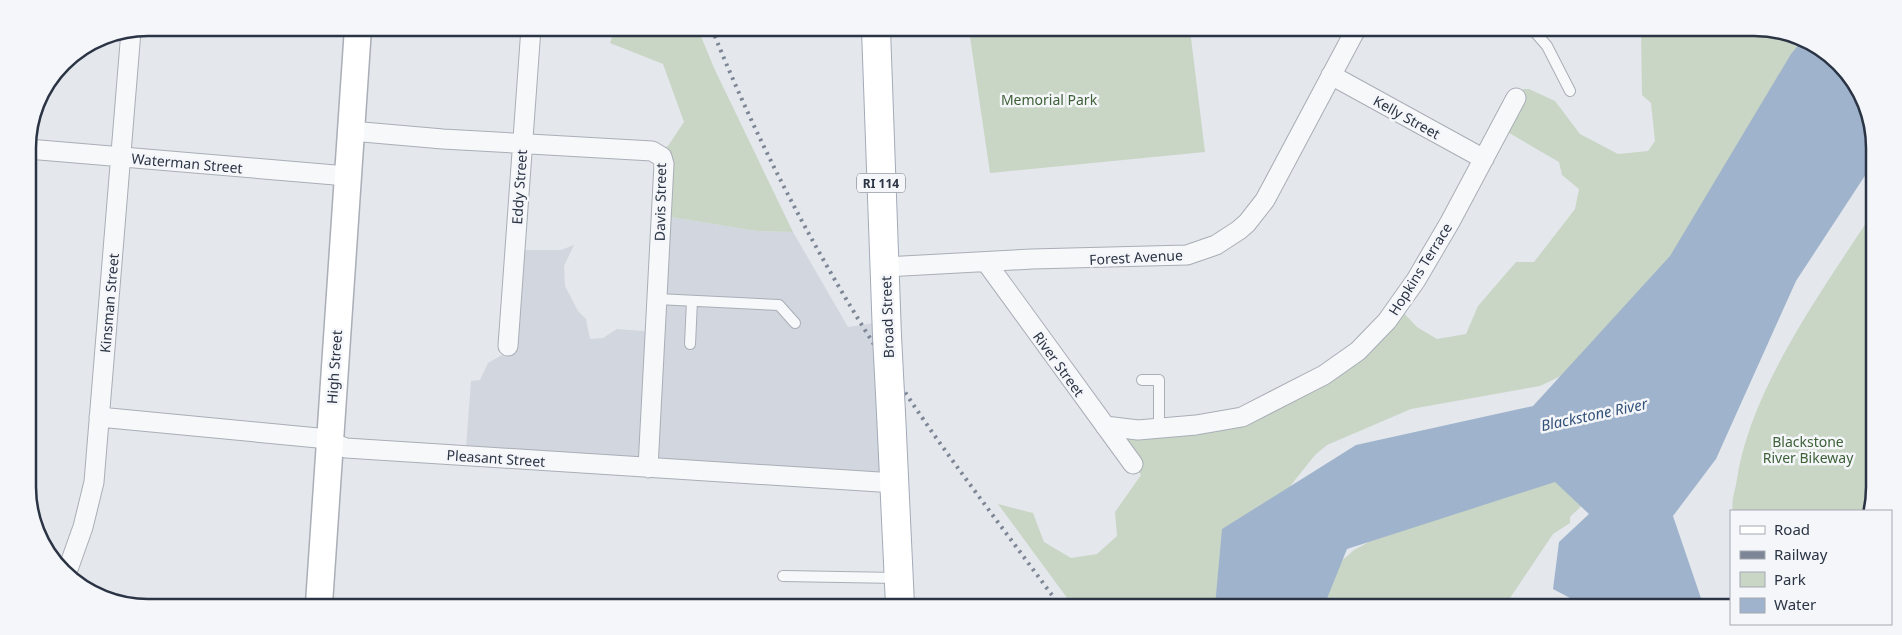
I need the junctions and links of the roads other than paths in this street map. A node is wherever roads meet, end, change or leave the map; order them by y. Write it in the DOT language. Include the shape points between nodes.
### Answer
graph roads {
  1 [pos="357,36"];
  2 [pos="530,36"];
  3 [pos="876,36"];
  4 [pos="1352,36"];
  5 [pos="1538,36"];
  6 [pos="130,38"];
  7 [pos="1331,75"];
  8 [pos="1570,91"];
  9 [pos="1516,98"];
  10 [pos="351,131"];
  11 [pos="522,144"];
  12 [pos="36,150"];
  13 [pos="121,157"];
  14 [pos="1484,159"];
  15 [pos="347,176"];
  16 [pos="986,262"];
  17 [pos="885,267"];
  18 [pos="657,299"];
  19 [pos="692,301"];
  20 [pos="795,323"];
  21 [pos="690,344"];
  22 [pos="508,346"];
  23 [pos="1142,380"];
  24 [pos="99,417"];
  25 [pos="1105,426"];
  26 [pos="1159,427"];
  27 [pos="330,441"];
  28 [pos="1133,464"];
  29 [pos="648,468"];
  30 [pos="895,483"];
  31 [pos="69,566"];
  32 [pos="783,576"];
  33 [pos="899,578"];
  34 [pos="319,599"];
  35 [pos="900,599"];
  1 -- 10 [label="street, High Street"];
  2 -- 11 [label="street, Eddy Street"];
  3 -- 17 [label="main road, Broad Street / RI 114"];
  4 -- 7 [label="street, Forest Avenue"];
  5 -- 8 [label="lane" via="1547,46"];
  6 -- 13 [label="street, Kinsman Street"];
  7 -- 14 [label="street, Kelly Street"];
  7 -- 16 [label="street, Forest Avenue" via="1265,200 1247,223 1216,245 1187,255"];
  9 -- 14 [label="street, Hopkins Terrace"];
  10 -- 11 [label="street, Davis Street"];
  10 -- 15 [label="street, High Street"];
  11 -- 18 [label="street, Davis Street" via="652,151 662,157"];
  11 -- 22 [label="street, Eddy Street"];
  12 -- 13 [label="street, Waterman Street"];
  13 -- 15 [label="street, Waterman Street"];
  13 -- 24 [label="street, Kinsman Street"];
  14 -- 26 [label="street, Hopkins Terrace" via="1399,307 1358,351 1324,375 1250,414 1216,422"];
  15 -- 27 [label="street, High Street"];
  16 -- 17 [label="street, Forest Avenue"];
  16 -- 25 [label="street, River Street"];
  17 -- 30 [label="main road, Broad Street / RI 114, bridge"];
  18 -- 19 [label="lane"];
  18 -- 29 [label="street, Davis Street"];
  19 -- 20 [label="lane" via="779,305"];
  19 -- 21 [label="lane"];
  23 -- 26 [label="lane" via="1159,380"];
  24 -- 27 [label="street, Pleasant Street"];
  24 -- 31 [label="street, Kinsman Street" via="94,482"];
  25 -- 26 [label="street, Hopkins Terrace" via="1138,430"];
  25 -- 28 [label="street, River Street"];
  27 -- 29 [label="street, Pleasant Street" via="346,448"];
  27 -- 34 [label="street, High Street"];
  29 -- 30 [label="street, Pleasant Street"];
  30 -- 33 [label="main road, Broad Street / RI 114"];
  32 -- 33 [label="lane"];
  33 -- 35 [label="main road, Broad Street / RI 114"];
}
